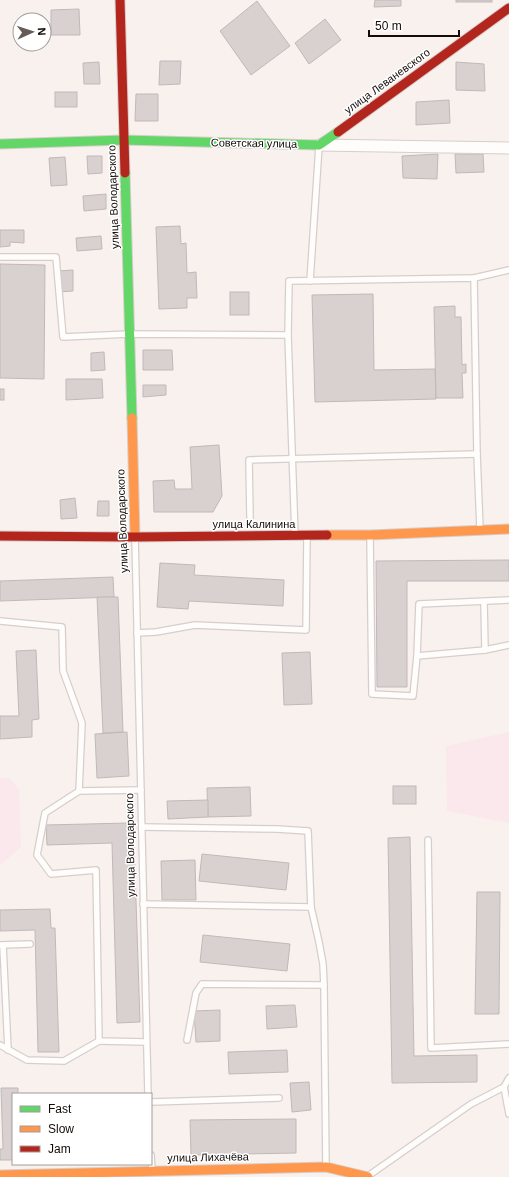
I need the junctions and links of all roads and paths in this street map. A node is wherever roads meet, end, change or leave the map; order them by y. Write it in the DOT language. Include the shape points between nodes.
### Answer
graph roads {
  1 [pos="120,0"];
  2 [pos="509,8"];
  3 [pos="124,140"];
  4 [pos="0,144"];
  5 [pos="319,145"];
  6 [pos="509,148"];
  7 [pos="0,257"];
  8 [pos="509,270"];
  9 [pos="474,278"];
  10 [pos="310,281"];
  11 [pos="129,334"];
  12 [pos="288,335"];
  13 [pos="477,454"];
  14 [pos="292,459"];
  15 [pos="250,517"];
  16 [pos="480,529"];
  17 [pos="509,529"];
  18 [pos="370,535"];
  19 [pos="0,536"];
  20 [pos="295,536"];
  21 [pos="307,536"];
  22 [pos="135,537"];
  23 [pos="509,600"];
  24 [pos="484,602"];
  25 [pos="0,621"];
  26 [pos="137,633"];
  27 [pos="509,645"];
  28 [pos="485,650"];
  29 [pos="417,656"];
  30 [pos="141,790"];
  31 [pos="79,791"];
  32 [pos="142,826"];
  33 [pos="428,840"];
  34 [pos="143,904"];
  35 [pos="311,907"];
  36 [pos="30,944"];
  37 [pos="2,945"];
  38 [pos="324,985"];
  39 [pos="187,1040"];
  40 [pos="99,1041"];
  41 [pos="146,1042"];
  42 [pos="509,1044"];
  43 [pos="0,1045"];
  44 [pos="8,1050"];
  45 [pos="509,1078"];
  46 [pos="504,1087"];
  47 [pos="148,1093"];
  48 [pos="279,1098"];
  49 [pos="152,1102"];
  50 [pos="509,1114"];
  51 [pos="326,1167"];
  52 [pos="152,1174"];
  53 [pos="0,1175"];
  54 [pos="368,1177"];
  1 -- 3 [label="street, улица Володарского"];
  2 -- 5 [label="street, улица Леваневского"];
  3 -- 4 [label="street, Советская улица"];
  3 -- 5 [label="street, Советская улица"];
  3 -- 11 [label="street, улица Володарского"];
  5 -- 6 [label="street, Советская улица"];
  5 -- 10 [label="lane"];
  7 -- 11 [label="lane" via="56,257 63,337"];
  8 -- 9 [label="lane"];
  9 -- 10 [label="lane"];
  9 -- 13 [label="lane"];
  10 -- 12 [label="lane" via="289,281"];
  11 -- 12 [label="lane"];
  11 -- 22 [label="street, улица Володарского"];
  12 -- 14 [label="lane"];
  13 -- 14 [label="lane"];
  13 -- 16 [label="lane"];
  14 -- 15 [label="lane" via="249,460"];
  14 -- 20 [label="lane"];
  16 -- 17 [label="street, улица Калинина"];
  16 -- 18 [label="street, улица Калинина"];
  18 -- 21 [label="street, улица Калинина"];
  18 -- 29 [label="lane" via="372,694 413,696"];
  19 -- 22 [label="street, улица Калинина"];
  20 -- 21 [label="street, улица Калинина"];
  20 -- 22 [label="street, улица Калинина"];
  21 -- 26 [label="lane" via="306,630 195,625"];
  22 -- 26 [label="lane, улица Володарского"];
  23 -- 24 [label="lane"];
  24 -- 28 [label="lane"];
  24 -- 29 [label="lane" via="419,604"];
  25 -- 31 [label="lane" via="62,627 63,671 82,723"];
  26 -- 30 [label="lane, улица Володарского"];
  27 -- 28 [label="lane"];
  28 -- 29 [label="lane"];
  30 -- 31 [label="lane"];
  30 -- 32 [label="lane, улица Володарского"];
  31 -- 40 [label="lane" via="44,813 37,855 50,874 96,870"];
  32 -- 34 [label="lane, улица Володарского"];
  32 -- 35 [label="lane" via="308,831"];
  33 -- 42 [label="lane" via="431,1048"];
  34 -- 35 [label="lane"];
  34 -- 41 [label="lane, улица Володарского"];
  35 -- 38 [label="lane" via="323,964"];
  36 -- 37 [label="lane"];
  37 -- 44 [label="lane"];
  38 -- 39 [label="lane" via="202,984 196,993"];
  38 -- 51 [label="lane"];
  40 -- 41 [label="lane"];
  40 -- 44 [label="lane" via="64,1061 27,1060"];
  41 -- 47 [label="lane, улица Володарского"];
  43 -- 44 [label="lane"];
  45 -- 46 [label="lane"];
  46 -- 50 [label="lane"];
  46 -- 54 [label="lane" via="470,1104"];
  48 -- 49 [label="lane"];
  51 -- 52 [label="street, улица Лихачёва"];
  51 -- 54 [label="street, улица Лихачёва"];
  52 -- 53 [label="street, улица Лихачёва"];
}
